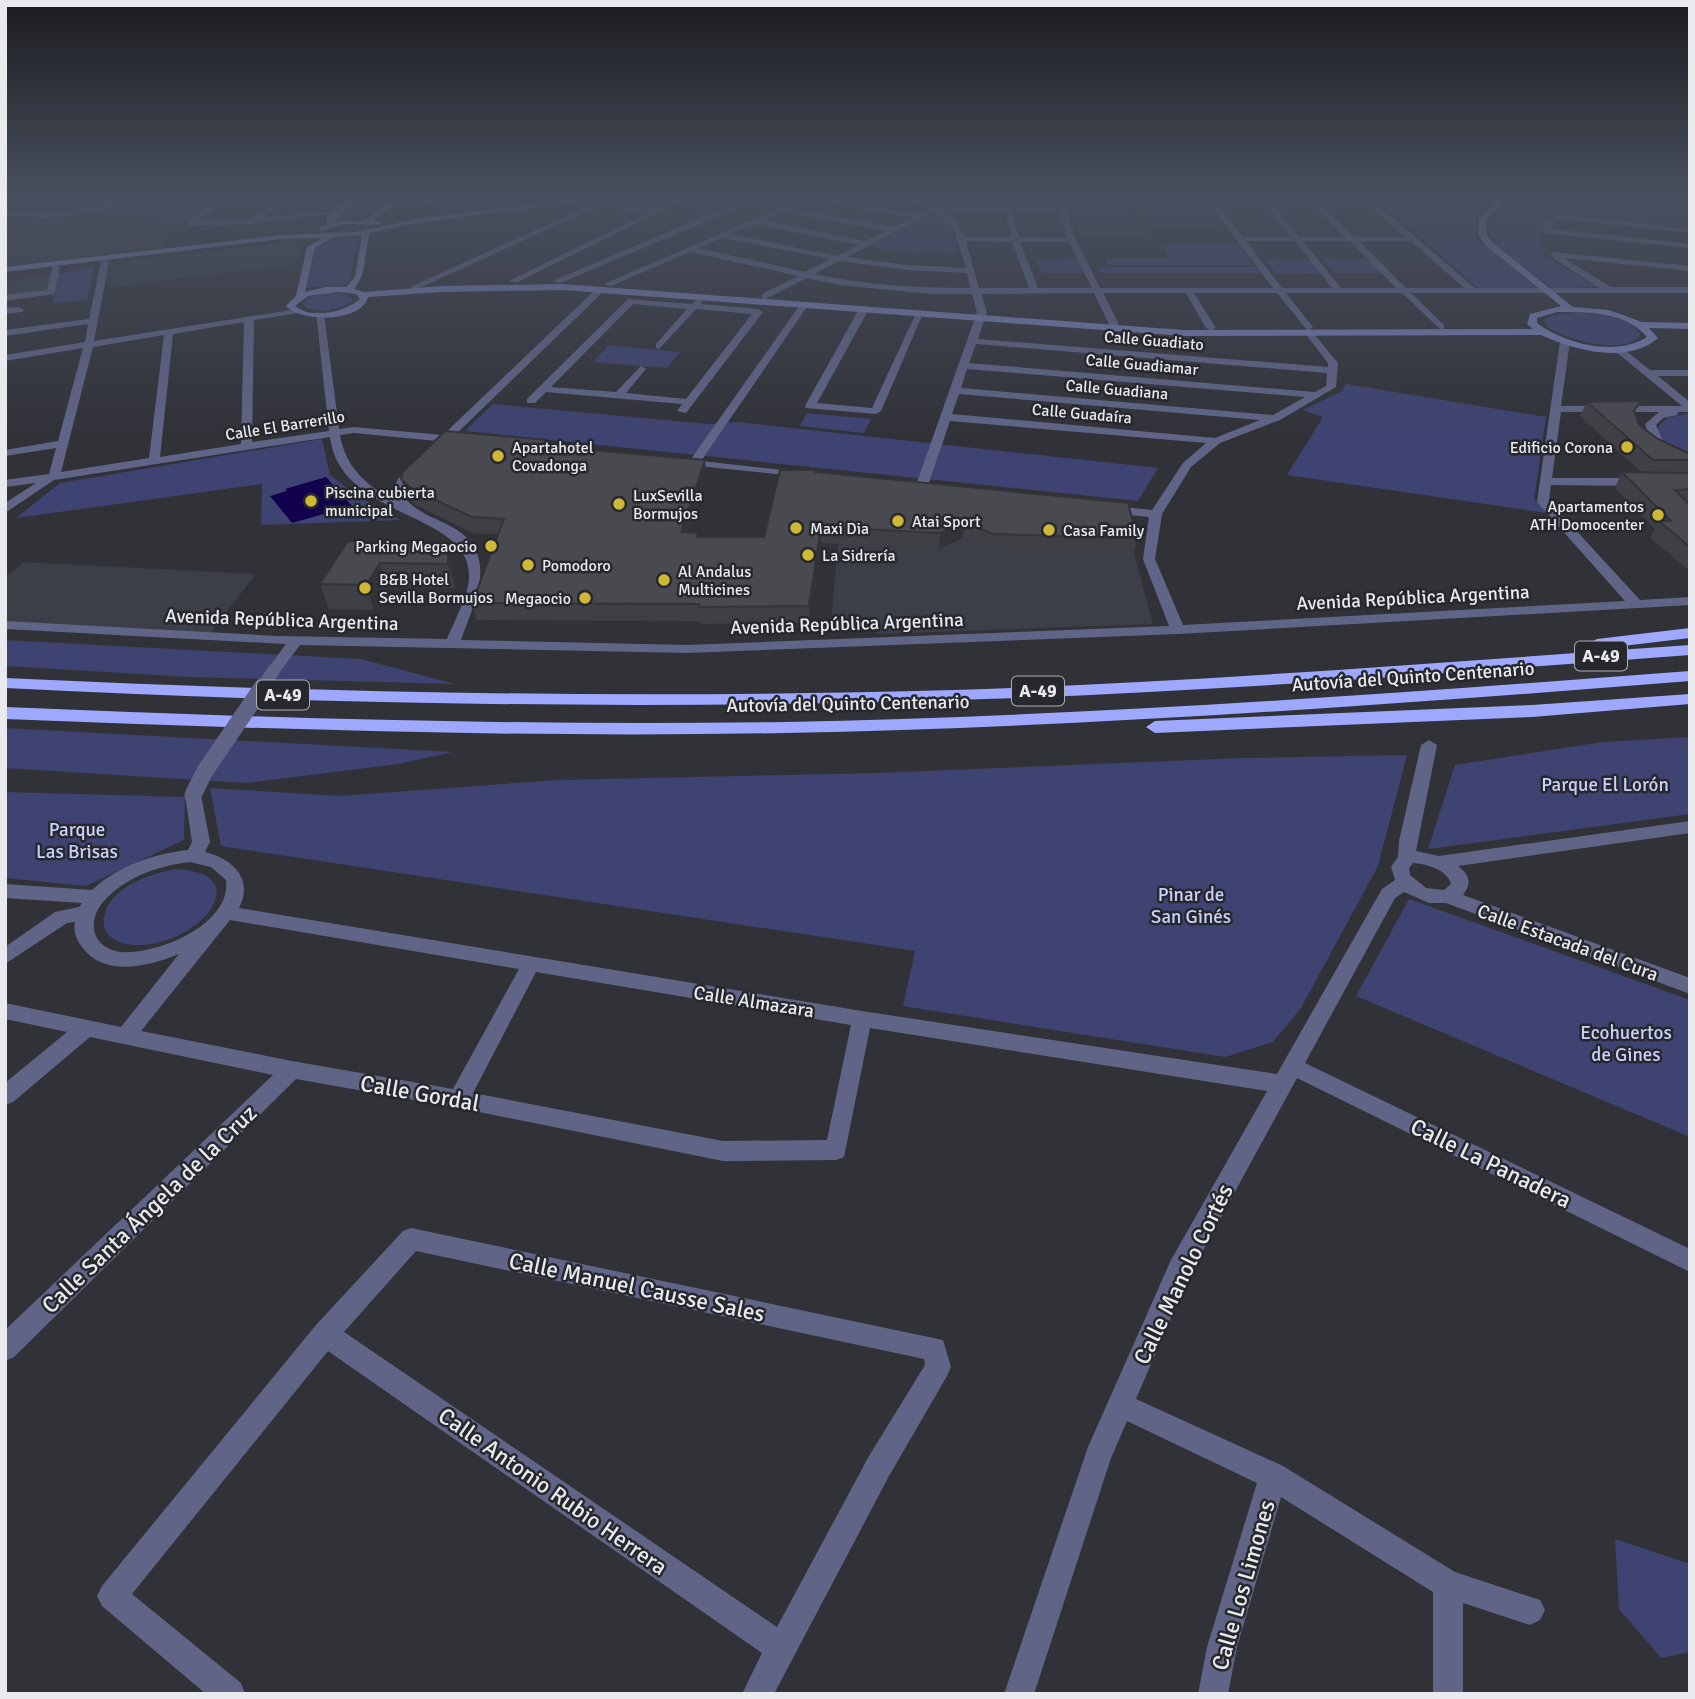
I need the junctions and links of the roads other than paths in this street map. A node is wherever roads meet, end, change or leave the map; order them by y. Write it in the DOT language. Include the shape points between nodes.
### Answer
graph roads {
  1 [pos="54,276"];
  2 [pos="102,276"];
  3 [pos="303,276"];
  4 [pos="359,276"];
  5 [pos="438,276"];
  6 [pos="523,276"];
  7 [pos="568,276"];
  8 [pos="628,276"];
  9 [pos="803,276"];
  10 [pos="815,276"];
  11 [pos="971,276"];
  12 [pos="1029,276"];
  13 [pos="1089,276"];
  14 [pos="1270,276"];
  15 [pos="1327,276"];
  16 [pos="1389,276"];
  17 [pos="1456,276"];
  18 [pos="1530,276"];
  19 [pos="1588,276"];
  20 [pos="513,281"];
  21 [pos="557,281"];
  22 [pos="414,287"];
  23 [pos="604,287"];
  24 [pos="348,290"];
  25 [pos="1034,290"];
  26 [pos="1096,290"];
  27 [pos="1188,290"];
  28 [pos="1403,290"];
  29 [pos="1472,290"];
  30 [pos="974,291"];
  31 [pos="1282,291"];
  32 [pos="1339,291"];
  33 [pos="1548,291"];
  34 [pos="1611,291"];
  35 [pos="1688,291"];
  36 [pos="361,294"];
  37 [pos="300,296"];
  38 [pos="765,296"];
  39 [pos="5,298"];
  40 [pos="702,298"];
  41 [pos="805,304"];
  42 [pos="694,306"];
  43 [pos="293,307"];
  44 [pos="864,309"];
  45 [pos="1570,309"];
  46 [pos="19,310"];
  47 [pos="5,311"];
  48 [pos="921,313"];
  49 [pos="319,314"];
  50 [pos="981,315"];
  51 [pos="249,318"];
  52 [pos="93,321"];
  53 [pos="1115,324"];
  54 [pos="1690,326"];
  55 [pos="1441,327"];
  56 [pos="1211,328"];
  57 [pos="1644,328"];
  58 [pos="1538,329"];
  59 [pos="1309,330"];
  60 [pos="169,331"];
  61 [pos="1690,332"];
  62 [pos="5,333"];
  63 [pos="972,341"];
  64 [pos="1565,341"];
  65 [pos="89,344"];
  66 [pos="659,346"];
  67 [pos="1618,349"];
  68 [pos="5,358"];
  69 [pos="964,366"];
  70 [pos="641,369"];
  71 [pos="1332,370"];
  72 [pos="1647,373"];
  73 [pos="1690,373"];
  74 [pos="544,389"];
  75 [pos="955,391"];
  76 [pos="1317,395"];
  77 [pos="618,396"];
  78 [pos="531,401"];
  79 [pos="1690,408"];
  80 [pos="1555,409"];
  81 [pos="946,417"];
  82 [pos="1276,418"];
  83 [pos="335,433"];
  84 [pos="446,438"];
  85 [pos="473,441"];
  86 [pos="1216,441"];
  87 [pos="62,444"];
  88 [pos="246,447"];
  89 [pos="436,448"];
  90 [pos="5,453"];
  91 [pos="426,458"];
  92 [pos="154,461"];
  93 [pos="666,461"];
  94 [pos="1690,462"];
  95 [pos="694,463"];
  96 [pos="351,475"];
  97 [pos="54,476"];
  98 [pos="809,476"];
  99 [pos="406,477"];
  100 [pos="1545,481"];
  101 [pos="1650,482"];
  102 [pos="5,484"];
  103 [pos="935,490"];
  104 [pos="1101,508"];
  105 [pos="5,509"];
  106 [pos="407,509"];
  107 [pos="1156,514"];
  108 [pos="1690,601"];
  109 [pos="1636,604"];
  110 [pos="5,625"];
  111 [pos="1178,630"];
  112 [pos="1690,633"];
  113 [pos="296,641"];
  114 [pos="452,645"];
  115 [pos="1690,650"];
  116 [pos="1513,662"];
  117 [pos="1690,677"];
  118 [pos="5,683"];
  119 [pos="1690,699"];
  120 [pos="5,713"];
  121 [pos="1020,720"];
  122 [pos="1429,745"];
  123 [pos="1690,827"];
  124 [pos="194,856"];
  125 [pos="1441,862"];
  126 [pos="1406,870"];
  127 [pos="5,891"];
  128 [pos="1447,896"];
  129 [pos="92,905"];
  130 [pos="227,913"];
  131 [pos="209,930"];
  132 [pos="5,957"];
  133 [pos="531,964"];
  134 [pos="1690,986"];
  135 [pos="5,1011"];
  136 [pos="862,1019"];
  137 [pos="86,1028"];
  138 [pos="125,1036"];
  139 [pos="292,1070"];
  140 [pos="1287,1075"];
  141 [pos="5,1096"];
  142 [pos="460,1100"];
  143 [pos="1690,1261"];
  144 [pos="325,1334"];
  145 [pos="5,1348"];
  146 [pos="1121,1405"];
  147 [pos="1273,1476"];
  148 [pos="1448,1584"];
  149 [pos="1530,1610"];
  150 [pos="781,1648"];
  151 [pos="230,1694"];
  152 [pos="757,1694"];
  153 [pos="1019,1694"];
  154 [pos="1213,1694"];
  155 [pos="1448,1694"];
  1 -- 39 [label="street" via="51,292"];
  2 -- 52 [label="street"];
  3 -- 37 [label="street"];
  4 -- 24 [label="street"];
  5 -- 22 [label="street"];
  6 -- 20 [label="street"];
  7 -- 21 [label="street"];
  8 -- 23 [label="street"];
  9 -- 38 [label="street"];
  10 -- 30 [label="street" via="892,288"];
  11 -- 30 [label="street"];
  12 -- 25 [label="street"];
  13 -- 26 [label="street"];
  14 -- 31 [label="street"];
  15 -- 32 [label="street"];
  16 -- 28 [label="street"];
  17 -- 29 [label="street"];
  18 -- 33 [label="street"];
  19 -- 34 [label="street"];
  20 -- 21 [label="street"];
  20 -- 22 [label="street"];
  21 -- 23 [label="street"];
  22 -- 36 [label="street"];
  23 -- 36 [label="street"];
  23 -- 38 [label="street"];
  23 -- 40 [label="street"];
  23 -- 84 [label="street"];
  24 -- 36 [label="street"];
  24 -- 37 [label="street"];
  25 -- 26 [label="street"];
  25 -- 30 [label="street"];
  26 -- 27 [label="street"];
  26 -- 53 [label="street"];
  27 -- 31 [label="street"];
  27 -- 56 [label="street"];
  28 -- 29 [label="street"];
  28 -- 32 [label="street"];
  28 -- 55 [label="street"];
  29 -- 33 [label="street"];
  30 -- 50 [label="street"];
  31 -- 32 [label="street"];
  31 -- 59 [label="street"];
  33 -- 34 [label="street"];
  33 -- 45 [label="street"];
  34 -- 35 [label="street"];
  36 -- 49 [label="street" via="361,304"];
  37 -- 43 [label="street"];
  38 -- 50 [label="street"];
  40 -- 41 [label="street"];
  40 -- 42 [label="street"];
  41 -- 44 [label="street"];
  41 -- 95 [label="street"];
  42 -- 66 [label="street"];
  42 -- 74 [label="street" via="631,301"];
  42 -- 77 [label="street" via="758,312 686,407"];
  43 -- 49 [label="street"];
  43 -- 51 [label="street"];
  44 -- 48 [label="street"];
  44 -- 48 [label="street" via="810,406 876,411"];
  45 -- 57 [label="street" via="1615,315"];
  45 -- 58 [label="street" via="1533,316"];
  46 -- 47 [label="street"];
  48 -- 50 [label="street"];
  49 -- 83 [label="street"];
  50 -- 53 [label="street"];
  50 -- 59 [label="street" via="1184,333"];
  50 -- 63 [label="street"];
  51 -- 60 [label="street"];
  51 -- 88 [label="street"];
  52 -- 62 [label="street"];
  52 -- 65 [label="street"];
  53 -- 56 [label="street"];
  54 -- 57 [label="street"];
  55 -- 58 [label="street"];
  55 -- 59 [label="street"];
  56 -- 59 [label="street"];
  57 -- 61 [label="street"];
  57 -- 67 [label="street" via="1653,338 1647,344"];
  58 -- 59 [label="street"];
  58 -- 64 [label="street"];
  59 -- 71 [label="street" via="1333,363"];
  60 -- 65 [label="street"];
  60 -- 92 [label="street"];
  63 -- 69 [label="street"];
  63 -- 71 [label="street, Calle Guadiato"];
  64 -- 67 [label="street"];
  64 -- 80 [label="street"];
  65 -- 68 [label="street"];
  65 -- 87 [label="street"];
  67 -- 72 [label="street"];
  69 -- 75 [label="street"];
  69 -- 76 [label="street, Calle Guadiamar"];
  70 -- 77 [label="street"];
  71 -- 76 [label="street" via="1331,387"];
  72 -- 73 [label="street"];
  72 -- 79 [label="street"];
  74 -- 77 [label="street"];
  74 -- 78 [label="street"];
  75 -- 81 [label="street"];
  75 -- 82 [label="street, Calle Guadiana"];
  76 -- 82 [label="street"];
  79 -- 80 [label="street"];
  79 -- 94 [label="street" via="1660,415 1650,424 1653,438"];
  80 -- 100 [label="street"];
  81 -- 86 [label="street, Calle Guadaíra"];
  81 -- 103 [label="street" via="915,488"];
  82 -- 86 [label="street"];
  83 -- 84 [label="street, Calle El Barrerillo" via="355,430"];
  83 -- 88 [label="street, Calle El Barrerillo"];
  83 -- 96 [label="street"];
  84 -- 85 [label="street, Calle El Barrerillo"];
  84 -- 89 [label="street"];
  86 -- 107 [label="street" via="1187,466"];
  87 -- 90 [label="street"];
  87 -- 97 [label="street"];
  88 -- 92 [label="street, Calle El Barrerillo"];
  91 -- 99 [label="street"];
  92 -- 97 [label="street, Calle El Barrerillo"];
  93 -- 95 [label="street"];
  95 -- 98 [label="street"];
  96 -- 99 [label="street" via="383,483"];
  96 -- 106 [label="street" via="370,492"];
  97 -- 102 [label="street, Calle El Barrerillo"];
  97 -- 105 [label="street"];
  99 -- 106 [label="street" via="396,495"];
  100 -- 101 [label="street"];
  100 -- 109 [label="street" via="1542,502"];
  104 -- 107 [label="street"];
  106 -- 114 [label="street" via="454,534 470,552 476,579"];
  107 -- 111 [label="street" via="1149,559"];
  108 -- 109 [label="street, Avenida República Argentina"];
  109 -- 111 [label="street, Avenida República Argentina"];
  110 -- 113 [label="street, Avenida República Argentina"];
  111 -- 114 [label="street, Avenida República Argentina" via="687,649"];
  112 -- 116 [label="highway" via="1601,643"];
  113 -- 114 [label="street, Avenida República Argentina"];
  113 -- 124 [label="street, bridge" via="205,771 193,796 201,842"];
  115 -- 116 [label="highway, Autovía del Quinto Centenario / A-49"];
  116 -- 118 [label="highway, Autovía del Quinto Centenario / A-49" via="1174,685 706,700 373,698"];
  117 -- 121 [label="highway, Autovía del Quinto Centenario / A-49"];
  119 -- 121 [label="highway" via="1274,724 1107,729"];
  120 -- 121 [label="highway, Autovía del Quinto Centenario / A-49" via="341,726 660,729"];
  122 -- 126 [label="street"];
  123 -- 125 [label="street"];
  124 -- 129 [label="street" via="141,867 112,883"];
  124 -- 130 [label="street" via="214,860 229,869 236,881"];
  125 -- 126 [label="street" via="1423,857"];
  125 -- 128 [label="street" via="1459,881 1458,888"];
  126 -- 128 [label="street" via="1419,892"];
  126 -- 140 [label="street, Calle Manolo Cortés" via="1388,894"];
  127 -- 129 [label="street"];
  128 -- 134 [label="street, Calle Estacada del Cura"];
  129 -- 131 [label="street" via="83,928 87,942 117,958 164,953"];
  129 -- 132 [label="street" via="62,917"];
  130 -- 131 [label="street"];
  130 -- 133 [label="street, Calle Almazara"];
  131 -- 138 [label="street"];
  133 -- 136 [label="street, Calle Almazara"];
  133 -- 142 [label="street"];
  135 -- 137 [label="street, Calle Gordal"];
  136 -- 140 [label="street, Calle Almazara"];
  136 -- 142 [label="street, Calle Gordal" via="836,1150 723,1151"];
  137 -- 138 [label="street, Calle Gordal"];
  137 -- 141 [label="street"];
  138 -- 139 [label="street, Calle Gordal"];
  139 -- 142 [label="street, Calle Gordal"];
  139 -- 145 [label="street, Calle Santa Ángela de la Cruz"];
  140 -- 143 [label="street, Calle La Panadera"];
  140 -- 146 [label="street, Calle Manolo Cortés" via="1180,1269"];
  144 -- 150 [label="street, Calle Antonio Rubio Herrera"];
  144 -- 150 [label="street, Calle Manuel Causse Sales" via="411,1240 934,1349 938,1367"];
  144 -- 151 [label="street, Calle Manuel Causse Sales" via="112,1596"];
  146 -- 147 [label="street, Calle Los Limones"];
  146 -- 153 [label="street, Calle Manolo Cortés" via="1098,1457"];
  147 -- 148 [label="street, Calle Los Limones"];
  147 -- 154 [label="street, Calle Los Limones" via="1222,1647"];
  148 -- 149 [label="street, Calle Los Limones"];
  148 -- 155 [label="street"];
  150 -- 152 [label="street, Calle Manuel Causse Sales"];
}
